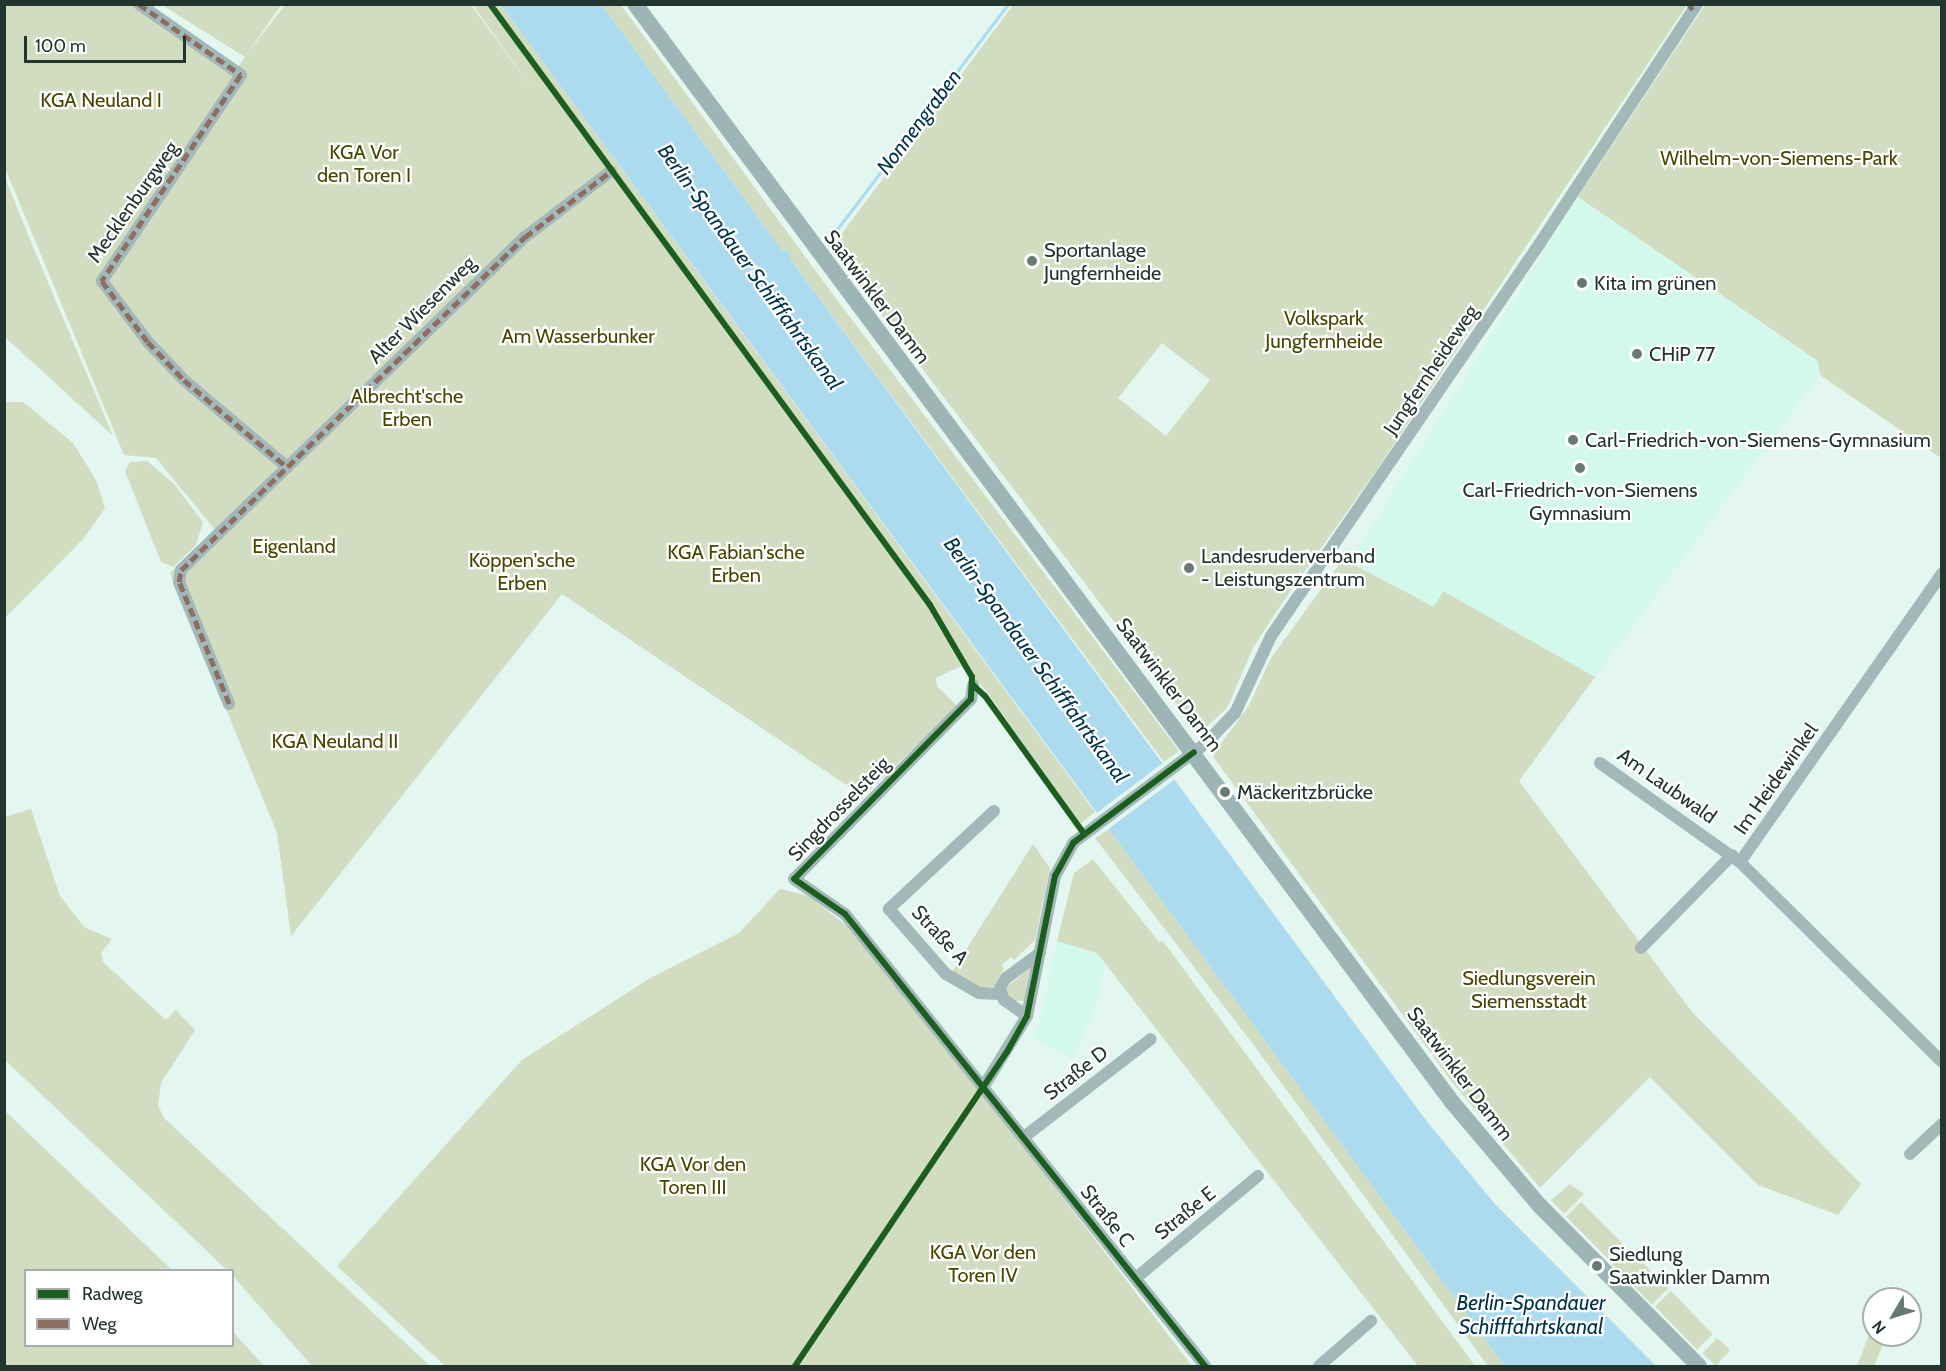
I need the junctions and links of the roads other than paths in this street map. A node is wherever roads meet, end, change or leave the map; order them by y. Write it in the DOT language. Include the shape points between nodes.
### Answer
graph roads {
  1 [pos="139,4"];
  2 [pos="635,4"];
  3 [pos="1697,4"];
  4 [pos="611,171"];
  5 [pos="287,466"];
  6 [pos="1941,574"];
  7 [pos="973,685"];
  8 [pos="229,704"];
  9 [pos="1189,756"];
  10 [pos="1600,764"];
  11 [pos="994,811"];
  12 [pos="1736,859"];
  13 [pos="1641,948"];
  14 [pos="1040,953"];
  15 [pos="1000,994"];
  16 [pos="1027,1016"];
  17 [pos="1151,1039"];
  18 [pos="1941,1062"];
  19 [pos="984,1086"];
  20 [pos="1941,1124"];
  21 [pos="1024,1137"];
  22 [pos="1910,1154"];
  23 [pos="1258,1176"];
  24 [pos="1136,1278"];
  25 [pos="1371,1321"];
  26 [pos="1205,1366"];
  27 [pos="1319,1366"];
  28 [pos="1699,1366"];
  1 -- 5 [label="street, Mecklenburgweg" via="241,75 102,281 148,342 184,380"];
  2 -- 9 [label="main road, Saatwinkler Damm"];
  3 -- 9 [label="street, Jungfernheideweg" via="1540,243 1271,636 1235,713 1223,729"];
  4 -- 5 [label="street, Alter Wiesenweg" via="525,237"];
  5 -- 8 [label="street, Alter Wiesenweg" via="181,570 179,582"];
  6 -- 12 [label="street, Im Heidewinkel"];
  7 -- 19 [label="street, Singdrosselsteig" via="971,699 794,879 845,914"];
  9 -- 14 [label="street, Jungfernheideweg" via="1073,843 1055,876"];
  9 -- 28 [label="main road, Saatwinkler Damm" via="1489,1148 1562,1230"];
  10 -- 12 [label="street, Am Laubwald"];
  11 -- 15 [label="street, Straße A" via="889,909 946,974 979,993"];
  12 -- 13 [label="street, Im Heidewinkel"];
  12 -- 18 [label="street, Im Heidewinkel"];
  14 -- 15 [label="street" via="1005,978"];
  14 -- 16 [label="street, Jungfernheideweg"];
  15 -- 16 [label="street"];
  16 -- 19 [label="street, Jungfernheideweg"];
  17 -- 21 [label="street, Straße D"];
  19 -- 21 [label="street, Straße C"];
  20 -- 22 [label="street"];
  21 -- 24 [label="street, Straße C"];
  23 -- 24 [label="street, Straße E"];
  24 -- 26 [label="street, Straße C"];
  25 -- 27 [label="street"];
}
